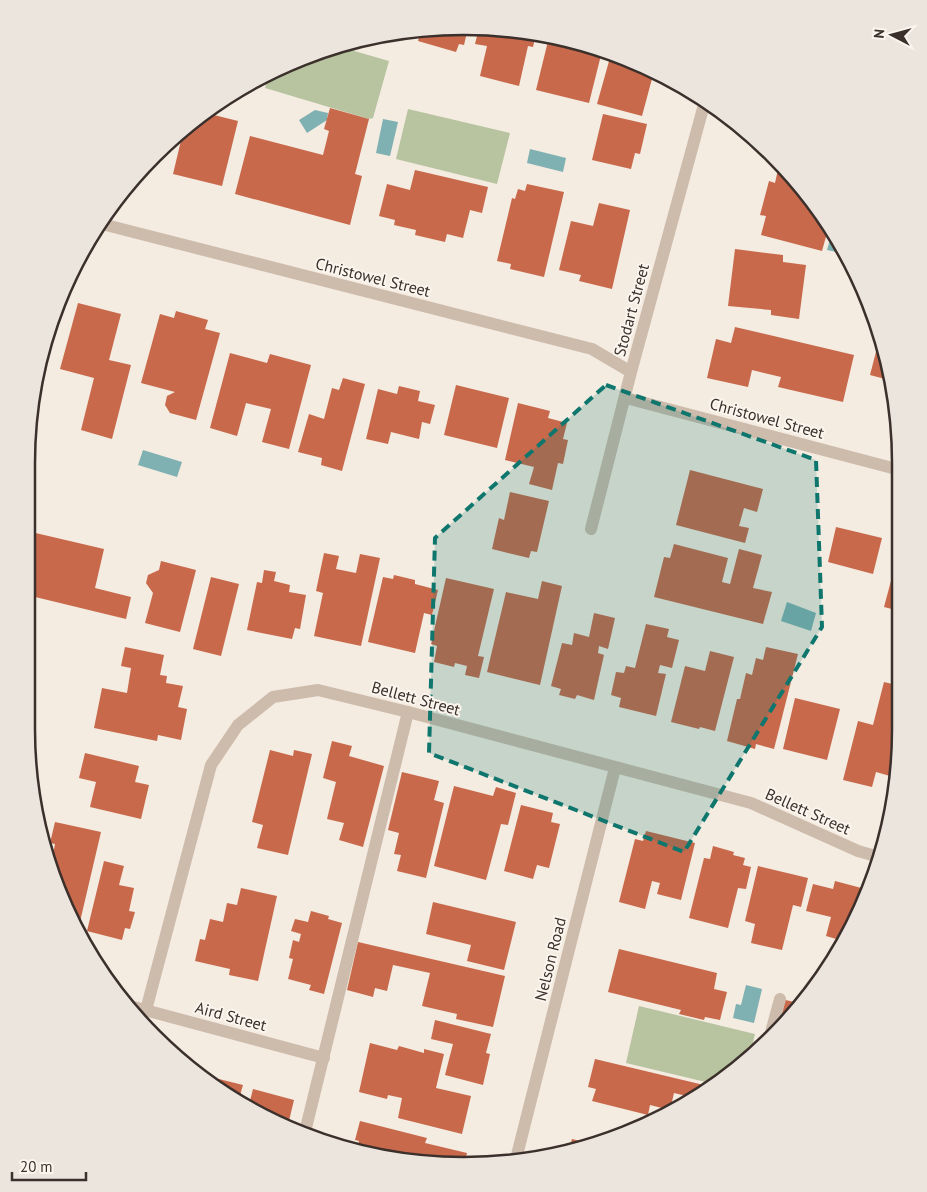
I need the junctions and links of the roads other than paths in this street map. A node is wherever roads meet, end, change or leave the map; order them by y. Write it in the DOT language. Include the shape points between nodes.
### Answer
graph roads {
  1 [pos="703,108"];
  2 [pos="107,225"];
  3 [pos="631,372"];
  4 [pos="626,398"];
  5 [pos="892,468"];
  6 [pos="591,529"];
  7 [pos="408,712"];
  8 [pos="615,768"];
  9 [pos="872,855"];
  10 [pos="780,999"];
  11 [pos="139,1008"];
  12 [pos="146,1010"];
  13 [pos="773,1024"];
  14 [pos="324,1058"];
  15 [pos="306,1126"];
  16 [pos="517,1153"];
  1 -- 3 [label="street, Stodart Street"];
  2 -- 3 [label="street, Christowel Street" via="592,349"];
  3 -- 4 [label="street, Stodart Street"];
  4 -- 5 [label="street, Christowel Street"];
  4 -- 6 [label="street, Stodart Street"];
  7 -- 8 [label="street, Bellett Street"];
  7 -- 12 [label="street, Bellett Street" via="318,690 274,697 238,725 211,765"];
  7 -- 14 [label="street"];
  8 -- 9 [label="street, Bellett Street" via="751,803 858,852"];
  8 -- 16 [label="street, Nelson Road"];
  10 -- 13 [label="street"];
  11 -- 12 [label="street, Aird Street"];
  12 -- 14 [label="street, Aird Street"];
  14 -- 15 [label="street"];
}
